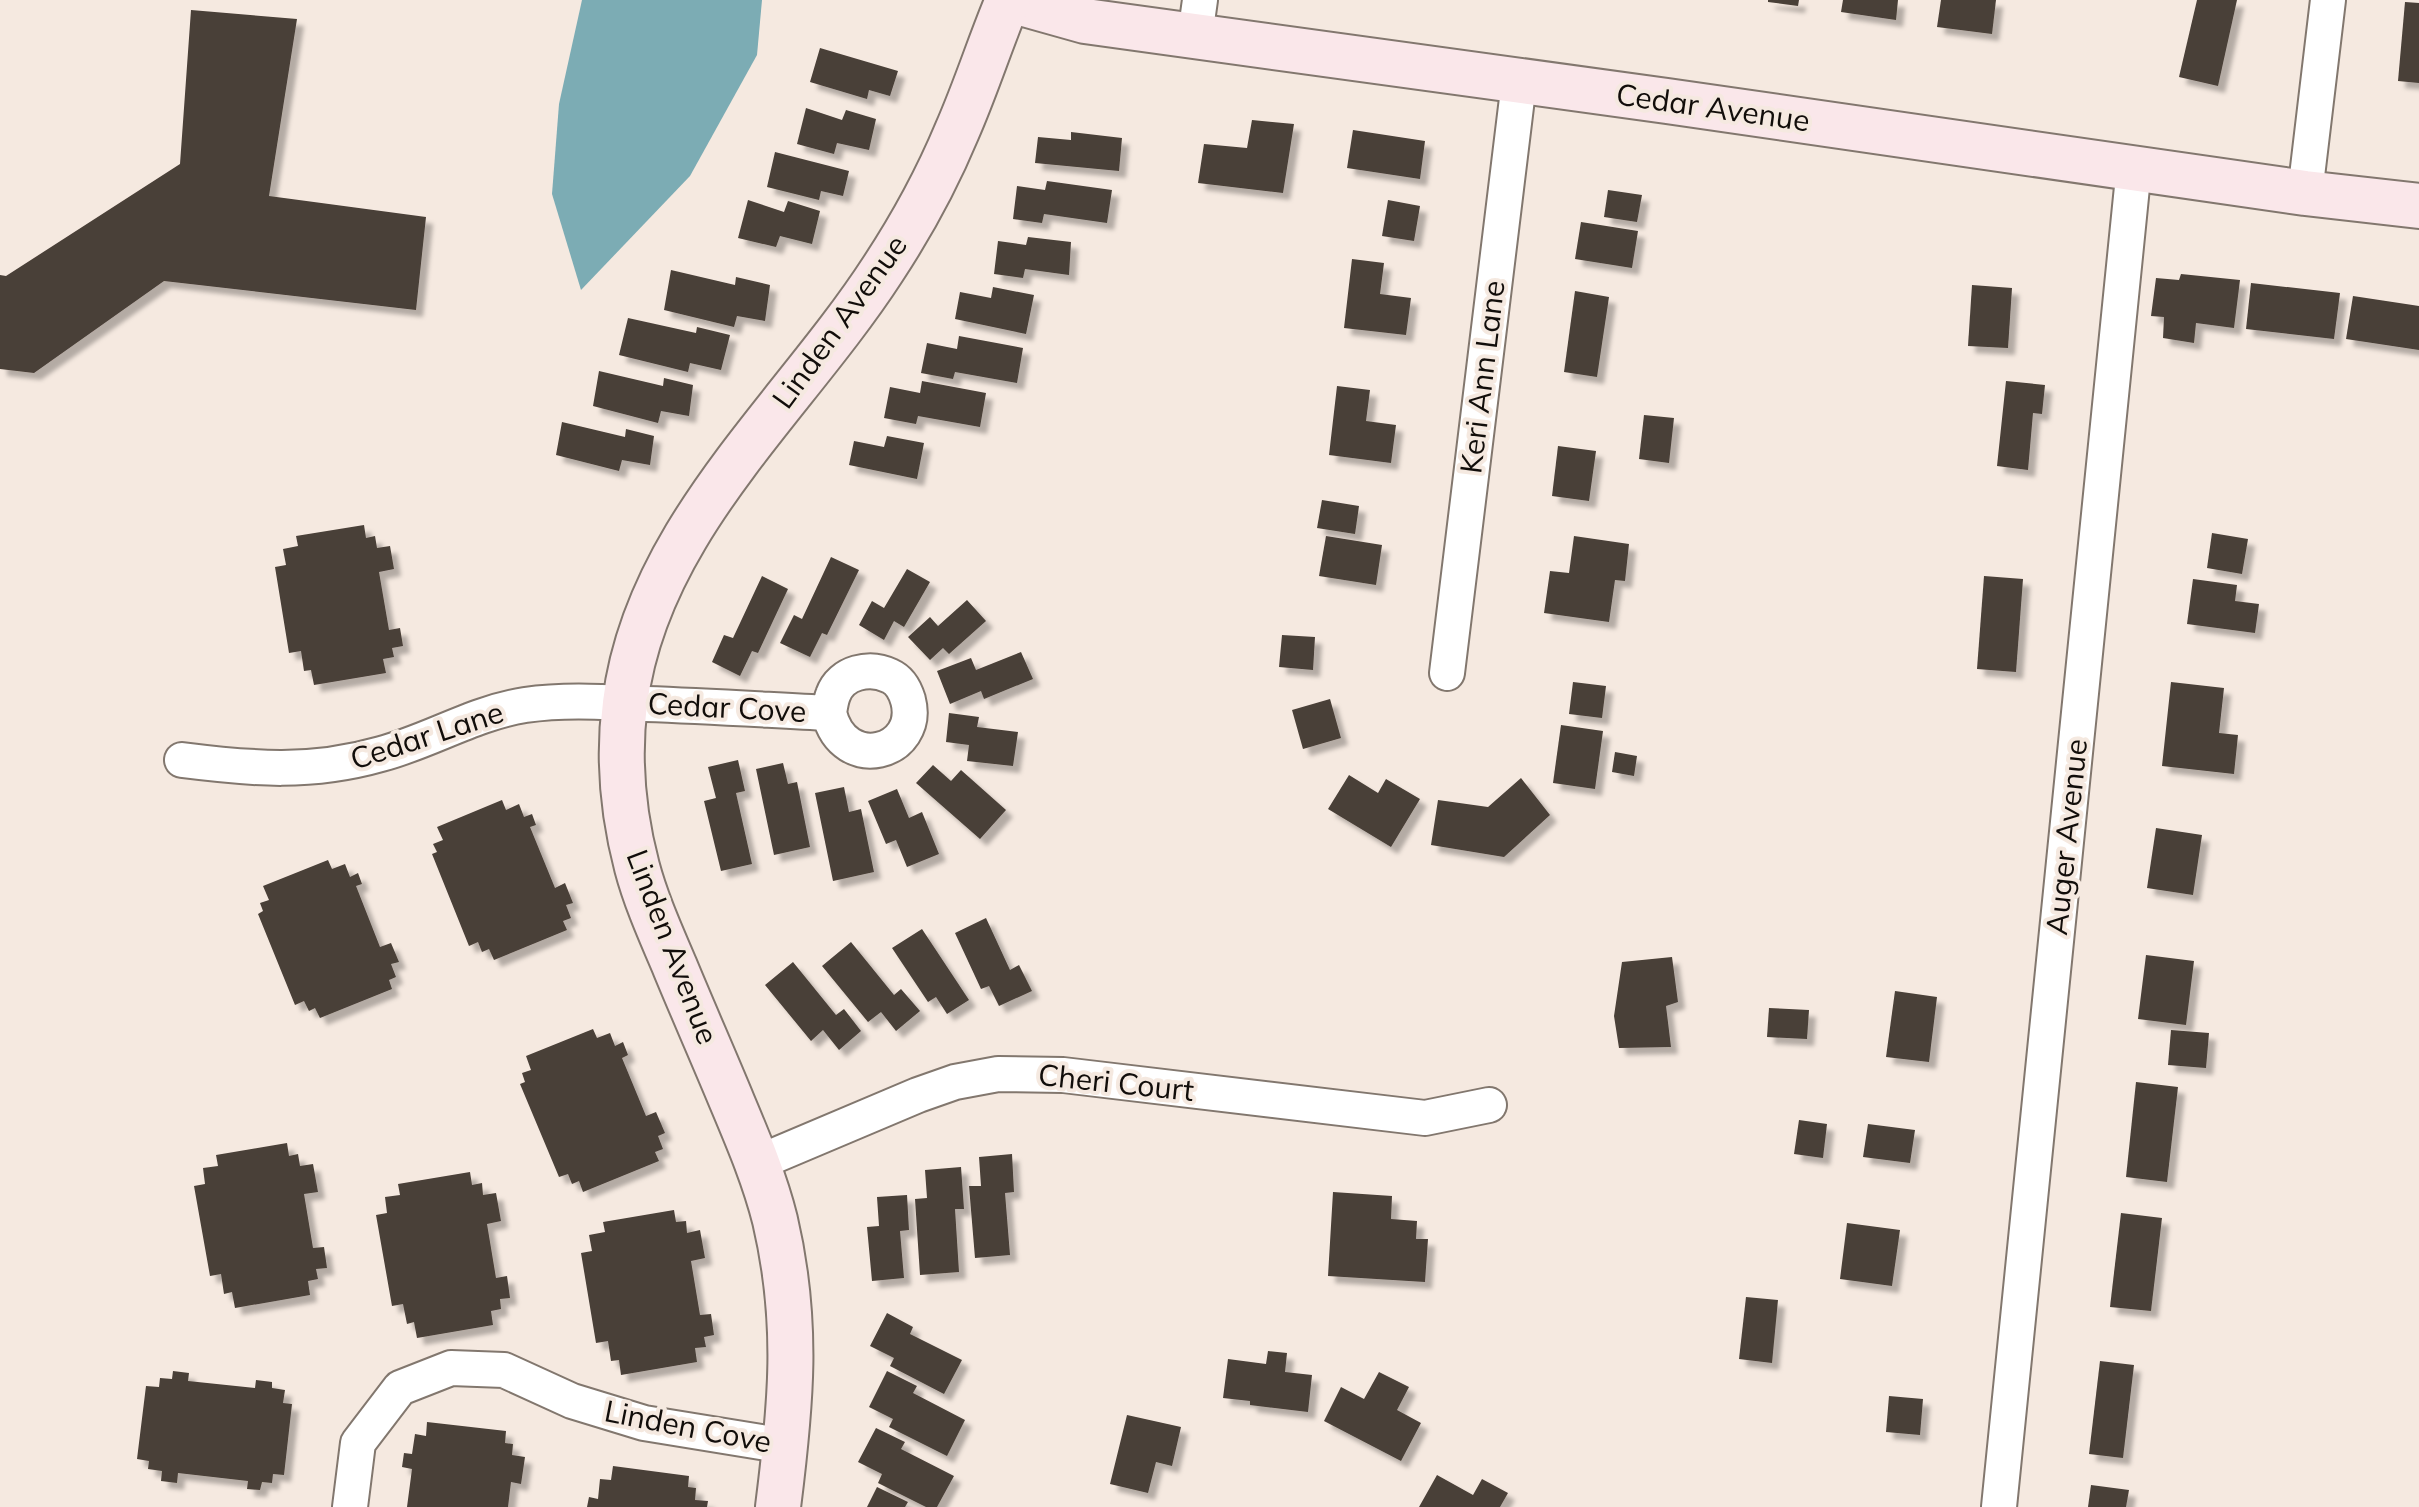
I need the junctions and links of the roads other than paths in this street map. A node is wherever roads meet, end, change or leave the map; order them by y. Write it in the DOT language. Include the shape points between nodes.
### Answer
graph roads {
  1 [pos="1009,0"];
  2 [pos="2328,0"];
  3 [pos="1197,18"];
  4 [pos="1519,82"];
  5 [pos="2134,167"];
  6 [pos="2305,193"];
  7 [pos="2419,206"];
  8 [pos="1447,673"];
  9 [pos="625,703"];
  10 [pos="829,713"];
  11 [pos="182,760"];
  12 [pos="1489,1105"];
  13 [pos="757,1163"];
  14 [pos="786,1446"];
  15 [pos="350,1507"];
  16 [pos="778,1507"];
  17 [pos="1999,1507"];
  1 -- 3 [label="street, Cedar Avenue" via="1085,21"];
  1 -- 9 [label="street, Linden Avenue" via="958,130 883,269 675,552 650,605"];
  2 -- 6 [label="street"];
  3 -- 4 [label="street, Cedar Avenue"];
  4 -- 5 [label="street, Cedar Avenue"];
  4 -- 8 [label="street, Keri Ann Lane"];
  5 -- 6 [label="street, Cedar Avenue"];
  5 -- 17 [label="street, Auger Avenue"];
  6 -- 7 [label="street, Cedar Avenue"];
  9 -- 10 [label="street, Cedar Cove"];
  9 -- 11 [label="street, Cedar Lane" via="523,705 473,718 384,754 333,765 287,769"];
  9 -- 13 [label="street, Linden Avenue" via="626,815 637,868"];
  12 -- 13 [label="street, Cheri Court" via="1425,1118 1063,1075 998,1074 918,1095"];
  13 -- 14 [label="street, Linden Avenue" via="787,1279 792,1341"];
  14 -- 15 [label="street, Linden Cove" via="644,1423 572,1401 504,1370 451,1368 400,1388 358,1443"];
  14 -- 16 [label="street, Linden Avenue"];
}
